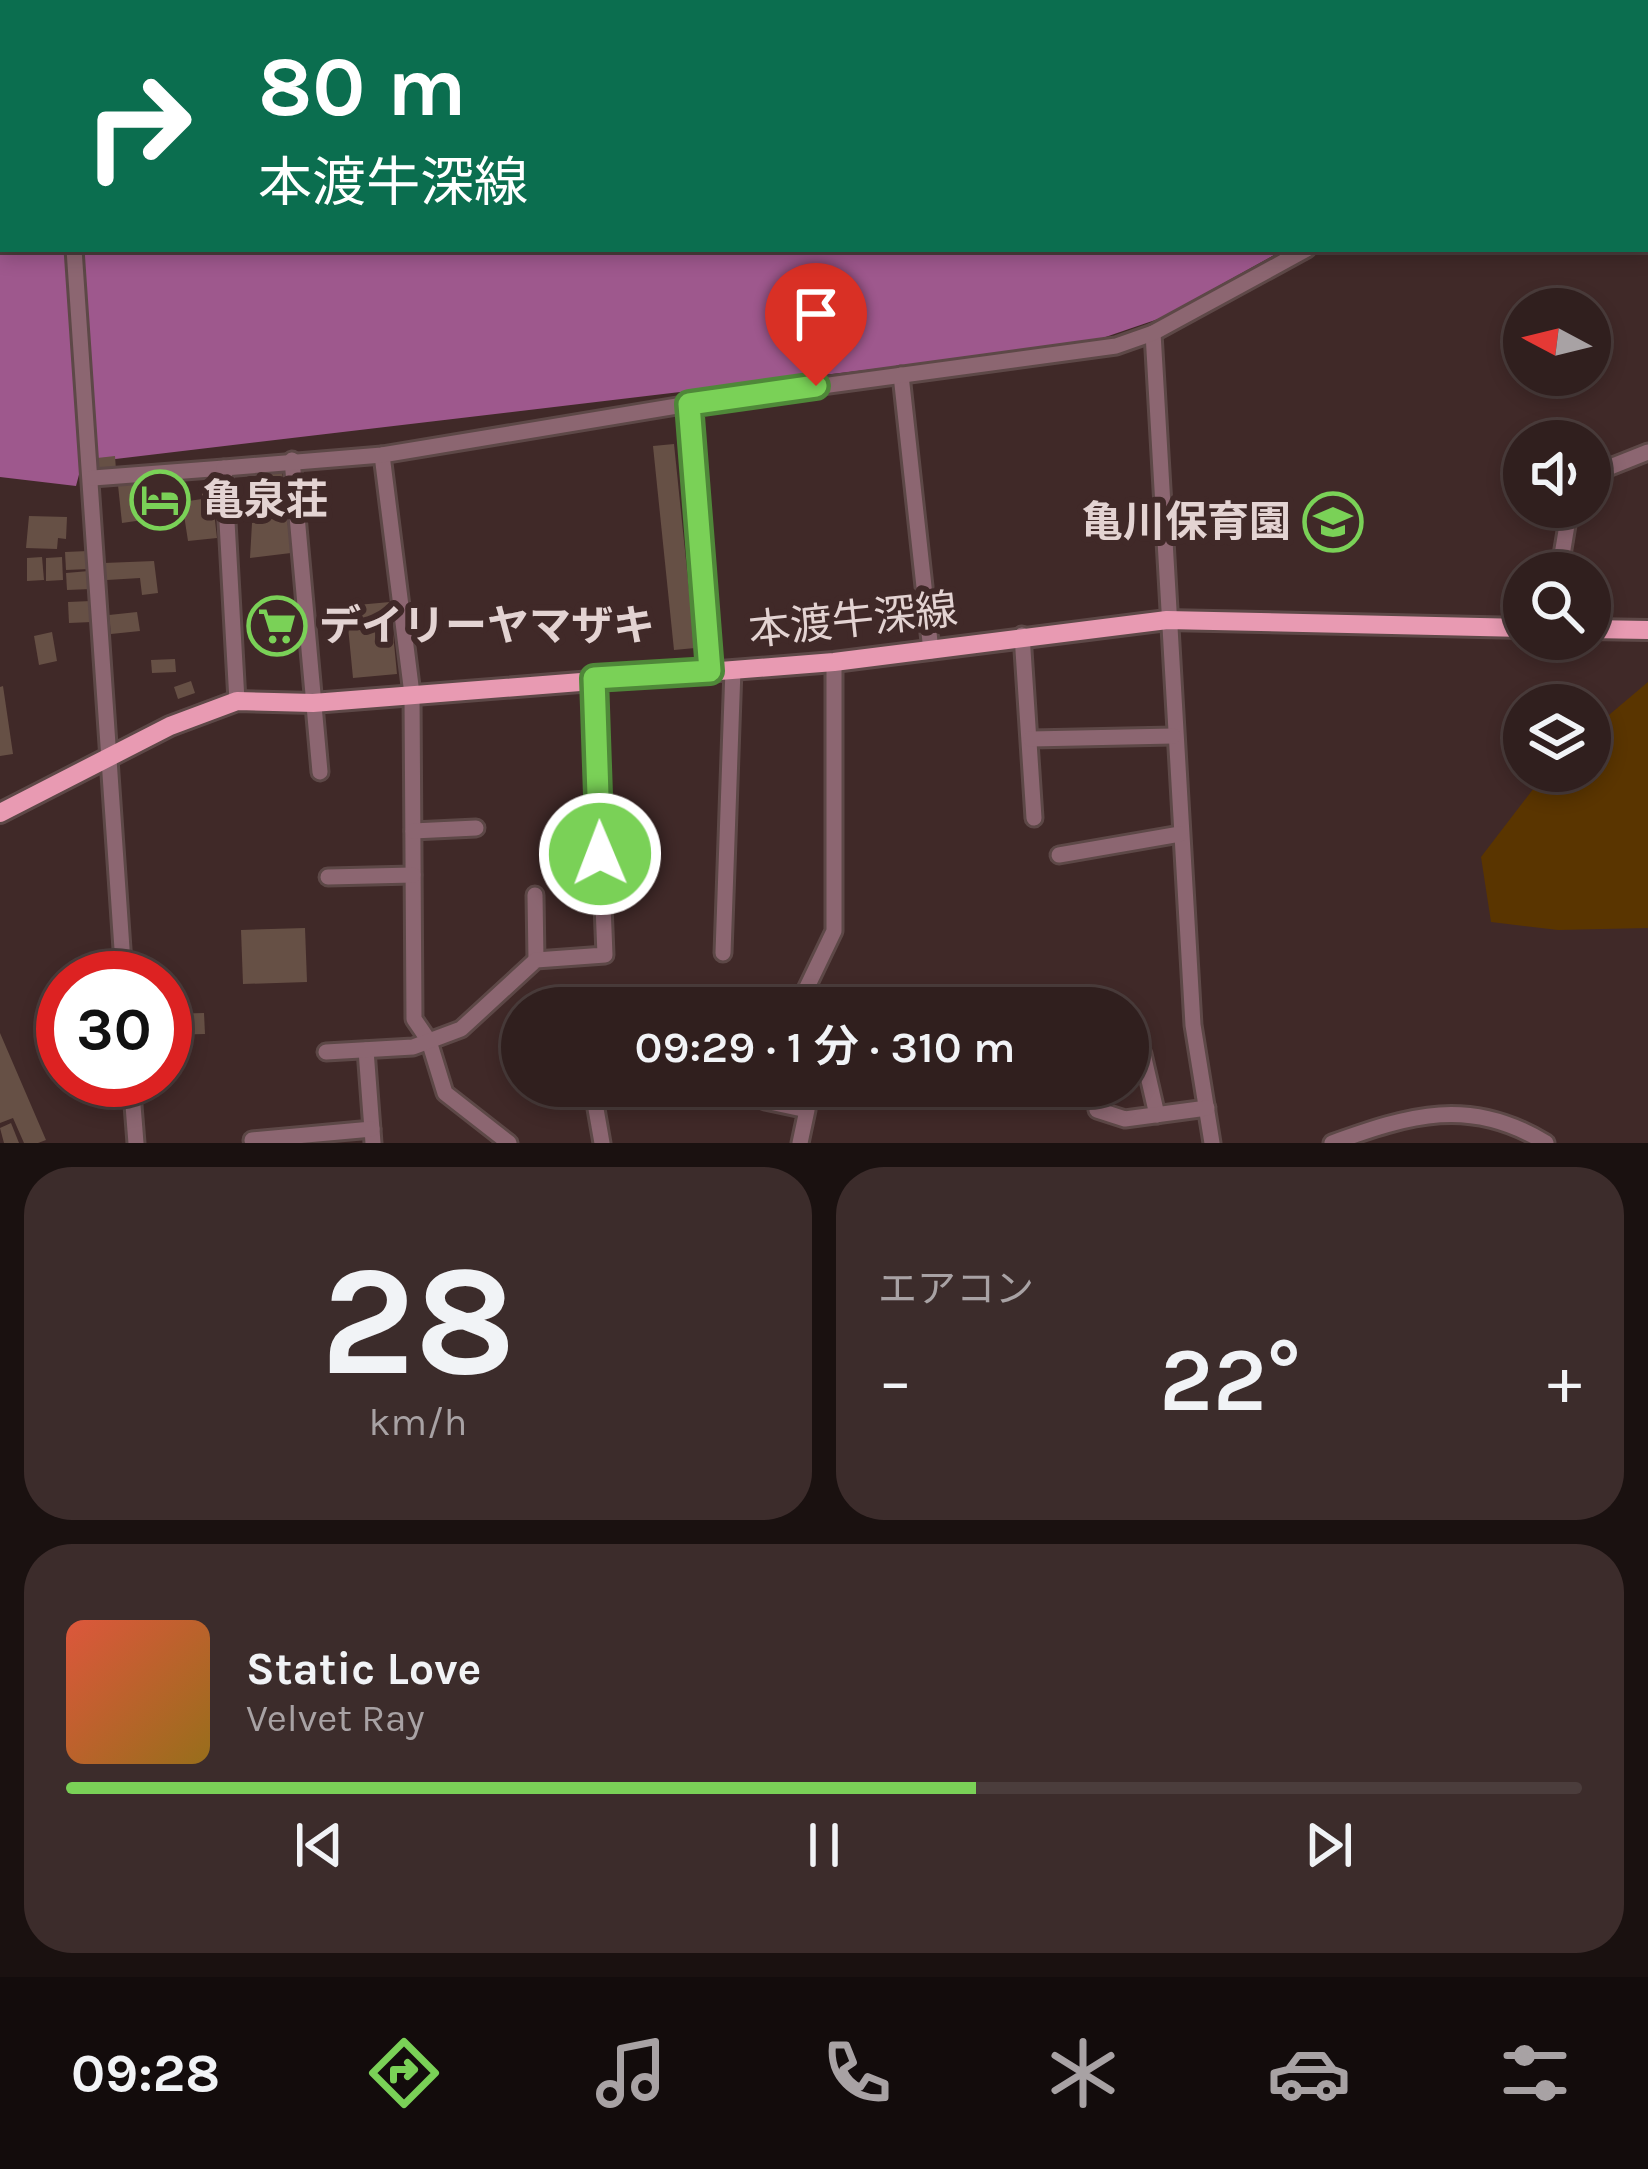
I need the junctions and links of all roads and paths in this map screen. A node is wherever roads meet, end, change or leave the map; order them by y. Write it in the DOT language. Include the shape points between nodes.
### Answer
graph roads {
  1 [pos="74,252"];
  2 [pos="1302,252"];
  3 [pos="1153,333"];
  4 [pos="901,375"];
  5 [pos="689,404"];
  6 [pos="1648,452"];
  7 [pos="382,455"];
  8 [pos="292,460"];
  9 [pos="1611,467"];
  10 [pos="224,468"];
  11 [pos="94,478"];
  12 [pos="1167,620"];
  13 [pos="1503,628"];
  14 [pos="1611,629"];
  15 [pos="1648,630"];
  16 [pos="1022,635"];
  17 [pos="931,651"];
  18 [pos="834,662"];
  19 [pos="733,669"];
  20 [pos="710,671"];
  21 [pos="594,678"];
  22 [pos="412,694"];
  23 [pos="237,701"];
  24 [pos="313,703"];
  25 [pos="1174,736"];
  26 [pos="1031,739"];
  27 [pos="110,756"];
  28 [pos="320,772"];
  29 [pos="0,813"];
  30 [pos="1034,818"];
  31 [pos="476,828"];
  32 [pos="413,831"];
  33 [pos="1180,834"];
  34 [pos="1059,855"];
  35 [pos="413,875"];
  36 [pos="328,877"];
  37 [pos="535,895"];
  38 [pos="122,951"];
  39 [pos="723,953"];
  40 [pos="536,960"];
  41 [pos="807,987"];
  42 [pos="429,1041"];
  43 [pos="366,1050"];
  44 [pos="326,1052"];
  45 [pos="1149,1080"];
  46 [pos="133,1107"];
  47 [pos="596,1107"];
  48 [pos="793,1107"];
  49 [pos="1207,1108"];
  50 [pos="1097,1110"];
  51 [pos="1157,1114"];
  52 [pos="373,1136"];
  53 [pos="252,1140"];
  54 [pos="136,1143"];
  55 [pos="509,1143"];
  56 [pos="602,1143"];
  57 [pos="800,1143"];
  58 [pos="1212,1143"];
  59 [pos="1332,1143"];
  60 [pos="1546,1143"];
  1 -- 11 [label="street"];
  2 -- 3 [label="street"];
  3 -- 4 [label="street" via="1116,346"];
  3 -- 12 [label="street"];
  4 -- 5 [label="street"];
  4 -- 17 [label="street"];
  5 -- 7 [label="street"];
  5 -- 20 [label="street"];
  6 -- 9 [label="street"];
  7 -- 8 [label="street"];
  7 -- 22 [label="street"];
  8 -- 10 [label="street"];
  8 -- 24 [label="street"];
  10 -- 11 [label="street"];
  10 -- 23 [label="street"];
  11 -- 27 [label="street"];
  12 -- 13 [label="main road, 本渡牛深線"];
  12 -- 16 [label="main road, 本渡牛深線"];
  12 -- 25 [label="street"];
  14 -- 15 [label="main road"];
  16 -- 17 [label="main road, 本渡牛深線"];
  16 -- 26 [label="street"];
  17 -- 18 [label="main road, 本渡牛深線"];
  18 -- 19 [label="main road, 本渡牛深線"];
  18 -- 41 [label="street" via="834,931"];
  19 -- 20 [label="main road, 本渡牛深線"];
  19 -- 39 [label="street"];
  20 -- 21 [label="main road, 本渡牛深線"];
  21 -- 22 [label="main road, 本渡牛深線"];
  21 -- 40 [label="street" via="605,956"];
  22 -- 24 [label="main road, 本渡牛深線"];
  22 -- 32 [label="street"];
  23 -- 24 [label="main road, 本渡牛深線"];
  23 -- 27 [label="main road, 本渡牛深線"];
  24 -- 28 [label="street"];
  25 -- 26 [label="street"];
  25 -- 33 [label="street"];
  26 -- 30 [label="street"];
  27 -- 29 [label="main road, 本渡牛深線"];
  27 -- 38 [label="street"];
  31 -- 32 [label="street"];
  32 -- 35 [label="street"];
  33 -- 34 [label="street"];
  33 -- 49 [label="street"];
  35 -- 36 [label="street"];
  35 -- 42 [label="street" via="414,1018"];
  37 -- 40 [label="street"];
  40 -- 42 [label="street" via="461,1029"];
  42 -- 43 [label="street"];
  42 -- 55 [label="street" via="445,1093"];
  43 -- 44 [label="street"];
  43 -- 52 [label="street"];
  45 -- 51 [label="street"];
  46 -- 54 [label="street"];
  47 -- 56 [label="street"];
  48 -- 57 [label="street" via="807,1110"];
  49 -- 51 [label="street"];
  49 -- 58 [label="street"];
  50 -- 51 [label="street" via="1125,1119"];
  52 -- 53 [label="street"];
  59 -- 60 [label="street" via="1444,1111 1504,1123"];
}
